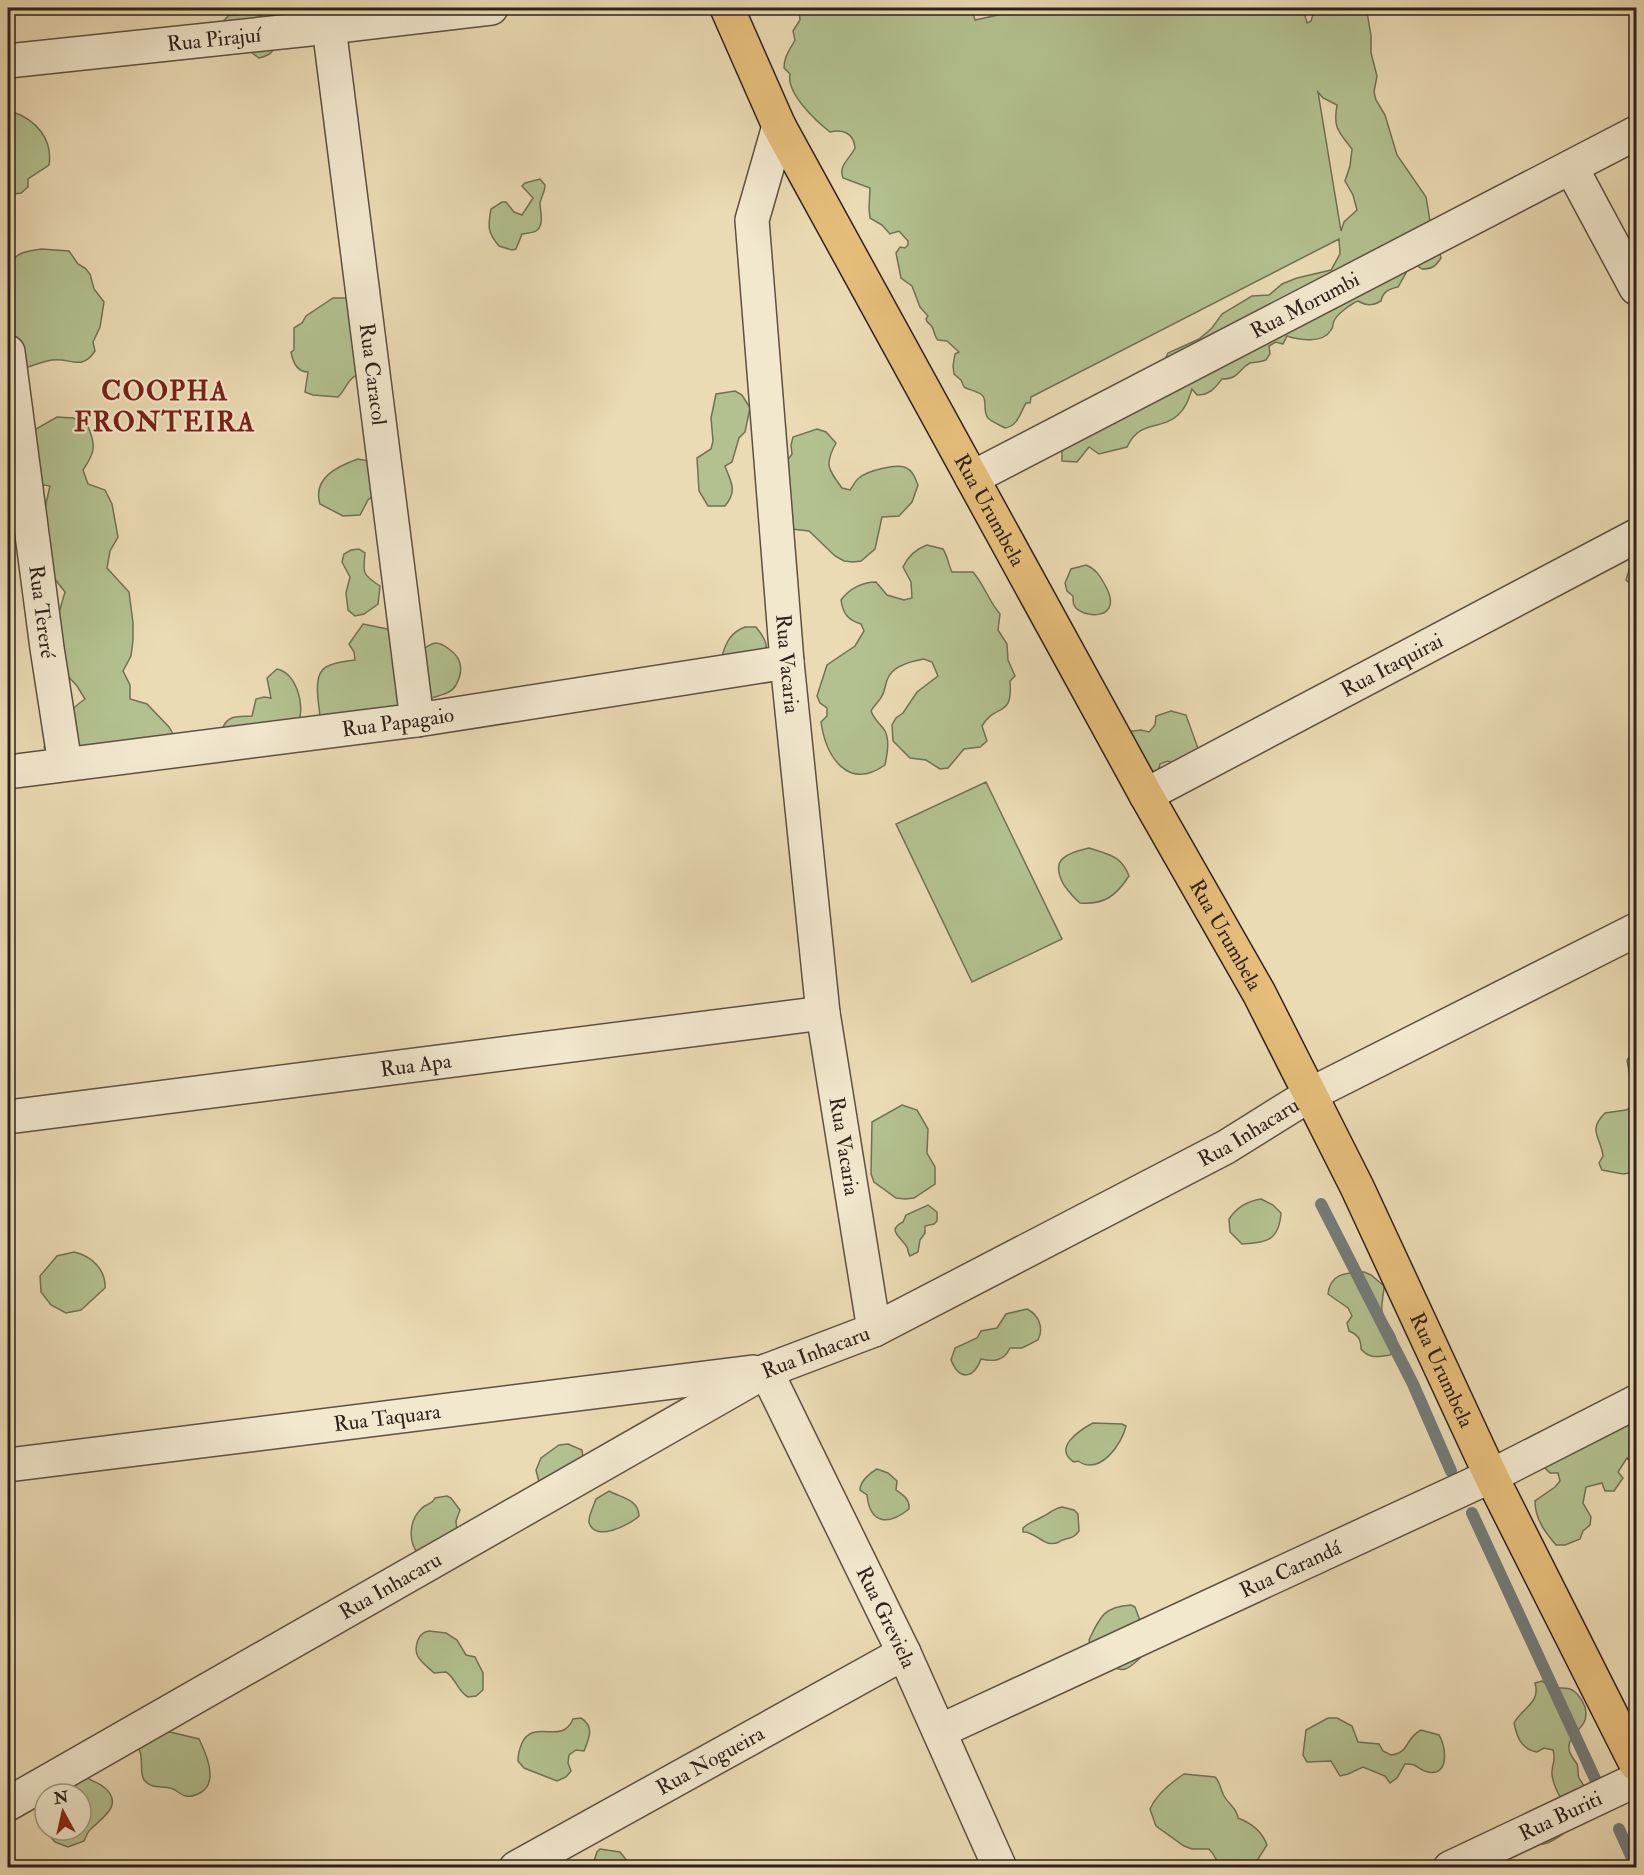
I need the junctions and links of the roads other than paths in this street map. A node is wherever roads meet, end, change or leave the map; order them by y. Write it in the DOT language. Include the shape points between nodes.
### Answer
graph roads {
  1 [pos="491,8"];
  2 [pos="727,8"];
  3 [pos="329,27"];
  4 [pos="8,61"];
  5 [pos="778,126"];
  6 [pos="1636,133"];
  7 [pos="1571,166"];
  8 [pos="1636,288"];
  9 [pos="8,352"];
  10 [pos="972,478"];
  11 [pos="1636,536"];
  12 [pos="787,662"];
  13 [pos="417,720"];
  14 [pos="65,764"];
  15 [pos="8,772"];
  16 [pos="1146,795"];
  17 [pos="1636,930"];
  18 [pos="823,1013"];
  19 [pos="1311,1094"];
  20 [pos="8,1118"];
  21 [pos="874,1330"];
  22 [pos="766,1371"];
  23 [pos="1636,1402"];
  24 [pos="8,1464"];
  25 [pos="1491,1476"];
  26 [pos="904,1653"];
  27 [pos="940,1731"];
  28 [pos="1636,1764"];
  29 [pos="1636,1780"];
  30 [pos="8,1804"];
  31 [pos="516,1868"];
  32 [pos="1000,1868"];
  33 [pos="1450,1868"];
  1 -- 3 [label="street, Rua Pirajuí"];
  2 -- 5 [label="main road"];
  3 -- 4 [label="street, Rua Pirajuí"];
  3 -- 13 [label="street, Rua Caracol"];
  5 -- 10 [label="main road, Rua Urumbela"];
  5 -- 12 [label="street, Rua Vacaria" via="752,220"];
  6 -- 7 [label="street, Rua Morumbi"];
  7 -- 8 [label="street"];
  7 -- 10 [label="street, Rua Morumbi"];
  9 -- 14 [label="street, Rua Tereré"];
  10 -- 16 [label="main road, Rua Urumbela"];
  11 -- 16 [label="street, Rua Itaquirai"];
  12 -- 13 [label="street, Rua Papagaio"];
  12 -- 18 [label="street, Rua Vacaria"];
  13 -- 14 [label="street, Rua Papagaio"];
  14 -- 15 [label="street, Rua Papagaio"];
  16 -- 19 [label="main road, Rua Urumbela" via="1259,993"];
  17 -- 19 [label="street, Rua Inhacaru"];
  18 -- 20 [label="street, Rua Apa"];
  18 -- 21 [label="street, Rua Vacaria"];
  19 -- 21 [label="street, Rua Inhacaru" via="1226,1147"];
  19 -- 25 [label="main road, Rua Urumbela"];
  21 -- 22 [label="street, Rua Inhacaru"];
  22 -- 24 [label="street, Rua Taquara"];
  22 -- 26 [label="street, Rua Greviela"];
  22 -- 30 [label="street, Rua Inhacaru"];
  23 -- 25 [label="street, Rua Carandá"];
  25 -- 27 [label="street, Rua Carandá"];
  25 -- 28 [label="main road, Rua Urumbela"];
  26 -- 27 [label="street, Rua Greviela"];
  26 -- 31 [label="street, Rua Nogueira"];
  27 -- 32 [label="street, Rua Greviela"];
  29 -- 33 [label="street, Rua Buriti"];
}
